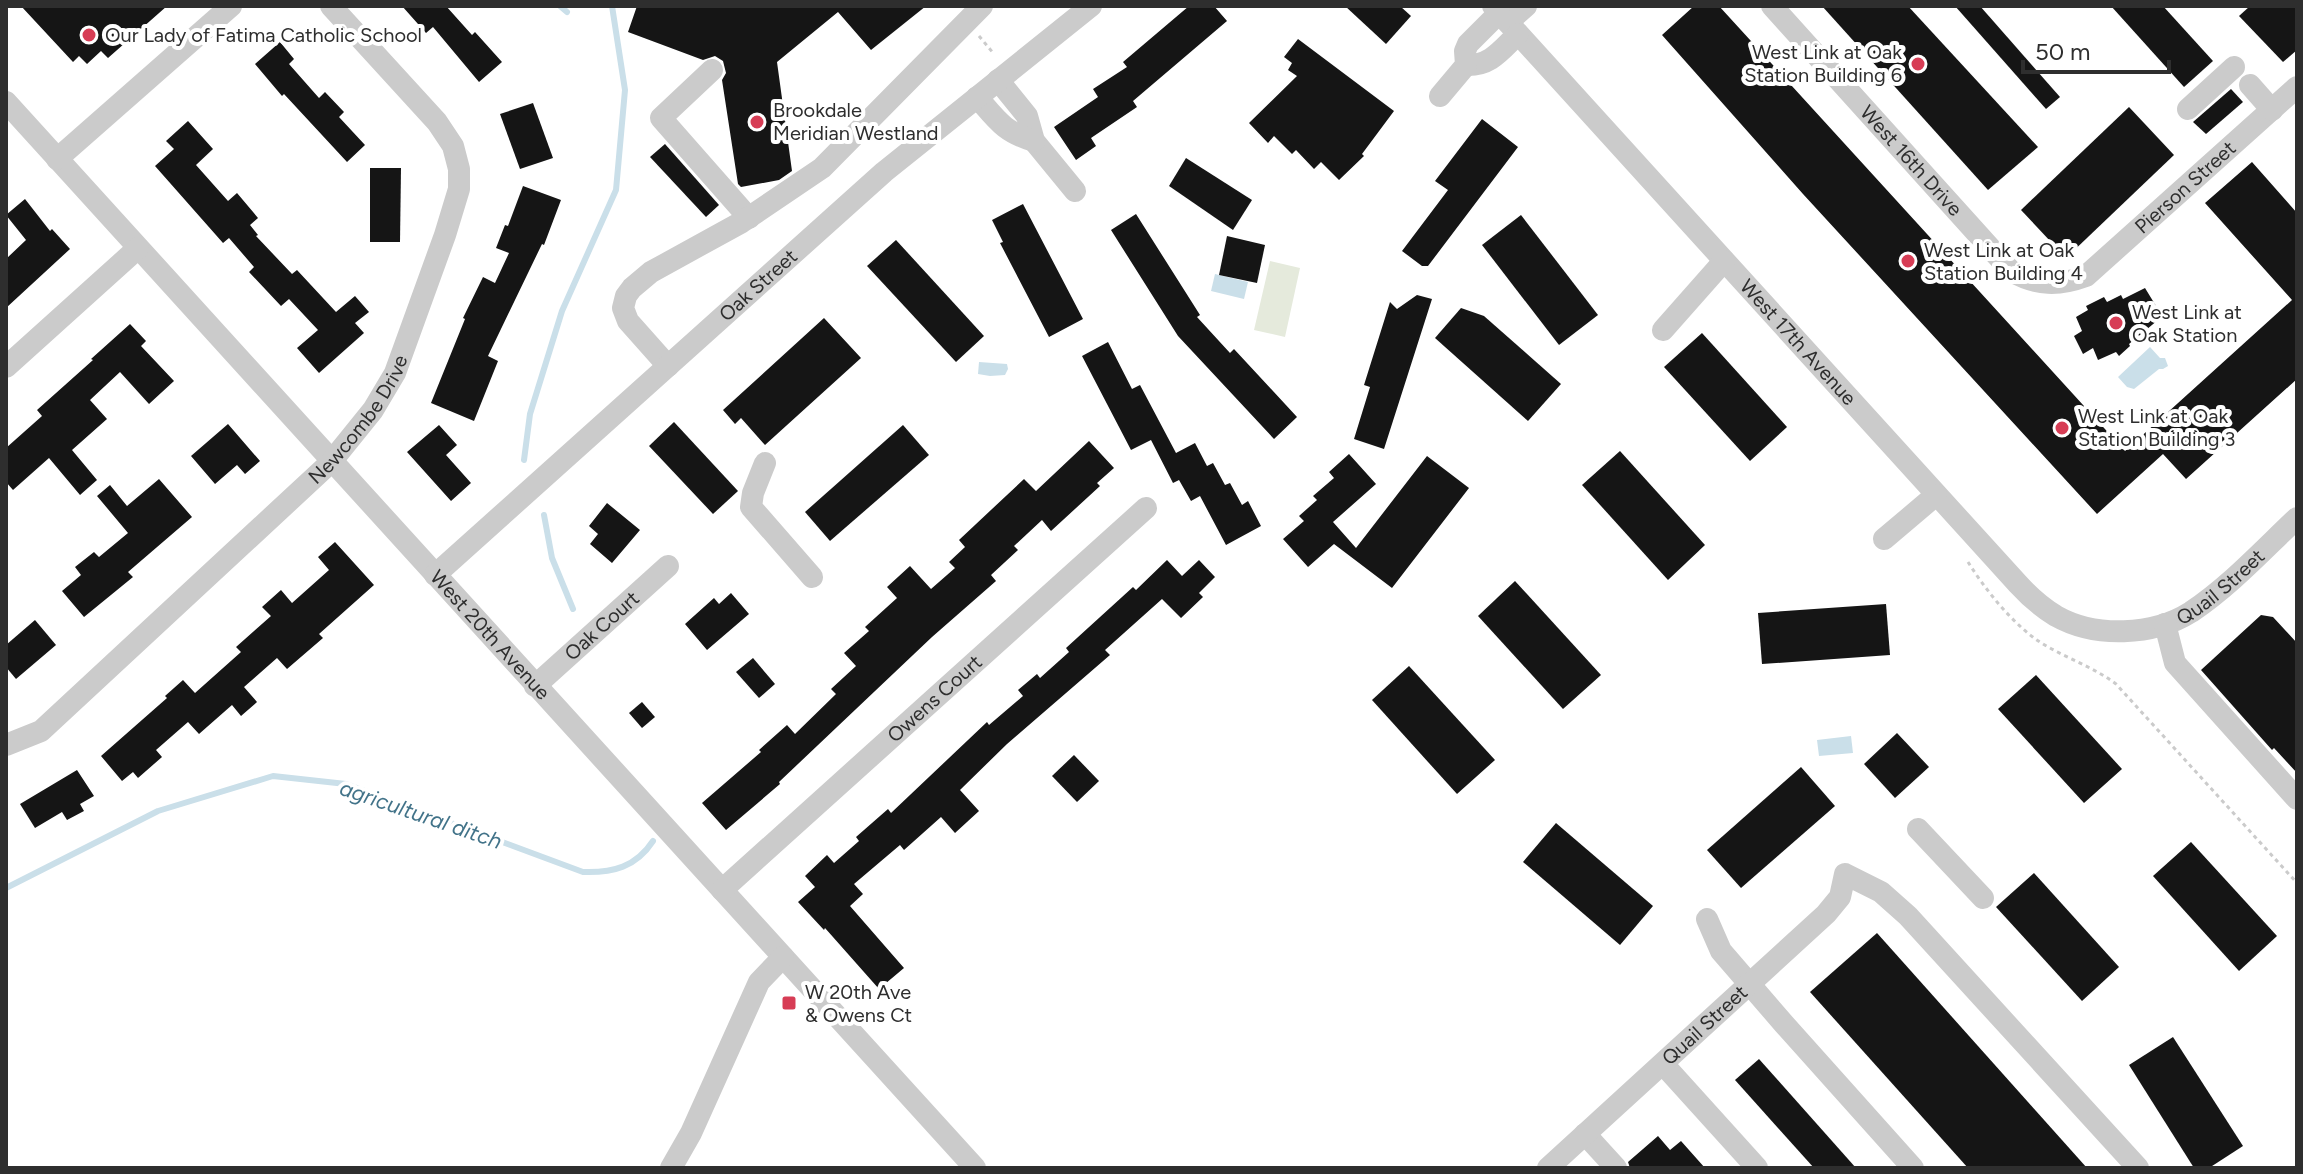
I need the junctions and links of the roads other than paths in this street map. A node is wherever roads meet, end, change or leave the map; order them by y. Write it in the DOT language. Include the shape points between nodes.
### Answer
graph roads {
  1 [pos="231,6"];
  2 [pos="331,6"];
  3 [pos="982,6"];
  4 [pos="1091,6"];
  5 [pos="1526,6"];
  6 [pos="1772,6"];
  7 [pos="1505,19"];
  8 [pos="2234,67"];
  9 [pos="712,70"];
  10 [pos="998,80"];
  11 [pos="2250,85"];
  12 [pos="2295,91"];
  13 [pos="1440,96"];
  14 [pos="977,97"];
  15 [pos="6,102"];
  16 [pos="2188,109"];
  17 [pos="2272,110"];
  18 [pos="1034,141"];
  19 [pos="57,159"];
  20 [pos="1075,191"];
  21 [pos="749,218"];
  22 [pos="138,248"];
  23 [pos="1724,261"];
  24 [pos="2070,282"];
  25 [pos="1663,330"];
  26 [pos="668,366"];
  27 [pos="6,367"];
  28 [pos="331,462"];
  29 [pos="765,463"];
  30 [pos="1936,495"];
  31 [pos="1146,508"];
  32 [pos="2297,518"];
  33 [pos="1884,539"];
  34 [pos="668,566"];
  35 [pos="435,575"];
  36 [pos="812,577"];
  37 [pos="2165,624"];
  38 [pos="2130,631"];
  39 [pos="535,686"];
  40 [pos="6,745"];
  41 [pos="2297,799"];
  42 [pos="1918,829"];
  43 [pos="722,890"];
  44 [pos="1983,898"];
  45 [pos="1707,919"];
  46 [pos="783,957"];
  47 [pos="1749,984"];
  48 [pos="1663,1064"];
  49 [pos="1585,1134"];
  50 [pos="671,1168"];
  51 [pos="975,1168"];
  52 [pos="1548,1168"];
  53 [pos="1616,1168"];
  54 [pos="1757,1168"];
  55 [pos="1913,1168"];
  56 [pos="2138,1168"];
  1 -- 19 [label="street"];
  2 -- 28 [label="street, Newcombe Drive" via="437,122 453,146 459,189 395,373"];
  3 -- 21 [label="street" via="822,168"];
  4 -- 10 [label="street, Oak Street"];
  5 -- 7 [label="street"];
  6 -- 24 [label="street, West 16th Drive" via="2011,271 2033,281"];
  7 -- 13 [label="street" via="1468,44 1466,65"];
  7 -- 23 [label="street, West 17th Avenue"];
  8 -- 16 [label="street"];
  9 -- 21 [label="street" via="661,118"];
  10 -- 14 [label="street, Oak Street"];
  10 -- 18 [label="street" via="1027,116"];
  11 -- 17 [label="street"];
  12 -- 17 [label="street, Pierson Street"];
  14 -- 18 [label="street" via="1002,126"];
  14 -- 26 [label="street, Oak Street" via="884,172"];
  15 -- 19 [label="street, West 20th Avenue"];
  17 -- 24 [label="street, Pierson Street" via="2097,267"];
  18 -- 20 [label="street"];
  19 -- 22 [label="street, West 20th Avenue"];
  21 -- 26 [label="street" via="651,272 626,296 628,321"];
  22 -- 27 [label="street"];
  22 -- 28 [label="street, West 20th Avenue"];
  23 -- 25 [label="street"];
  23 -- 30 [label="street, West 17th Avenue"];
  26 -- 35 [label="street, Oak Street"];
  28 -- 35 [label="street, West 20th Avenue"];
  28 -- 40 [label="street, Newcombe Drive" via="41,731"];
  29 -- 36 [label="street" via="751,507"];
  30 -- 33 [label="street"];
  30 -- 38 [label="street, West 17th Avenue" via="2043,608 2083,626"];
  31 -- 43 [label="street, Owens Court"];
  32 -- 37 [label="street, Quail Street" via="2209,598"];
  34 -- 39 [label="street, Oak Court"];
  35 -- 39 [label="street, West 20th Avenue"];
  37 -- 38 [label="street, Quail Street"];
  37 -- 41 [label="street" via="2175,663"];
  39 -- 43 [label="street, West 20th Avenue"];
  42 -- 44 [label="street"];
  43 -- 46 [label="street, West 20th Avenue"];
  45 -- 47 [label="street" via="1721,951"];
  46 -- 50 [label="street" via="759,982"];
  46 -- 51 [label="street, West 20th Avenue"];
  47 -- 48 [label="street, Quail Street"];
  47 -- 55 [label="street"];
  47 -- 56 [label="street, Quail Street" via="1826,914 1840,897 1845,874 1881,892 1908,916"];
  48 -- 49 [label="street, Quail Street"];
  48 -- 54 [label="street"];
  49 -- 52 [label="street, Quail Street"];
  49 -- 53 [label="street"];
}
